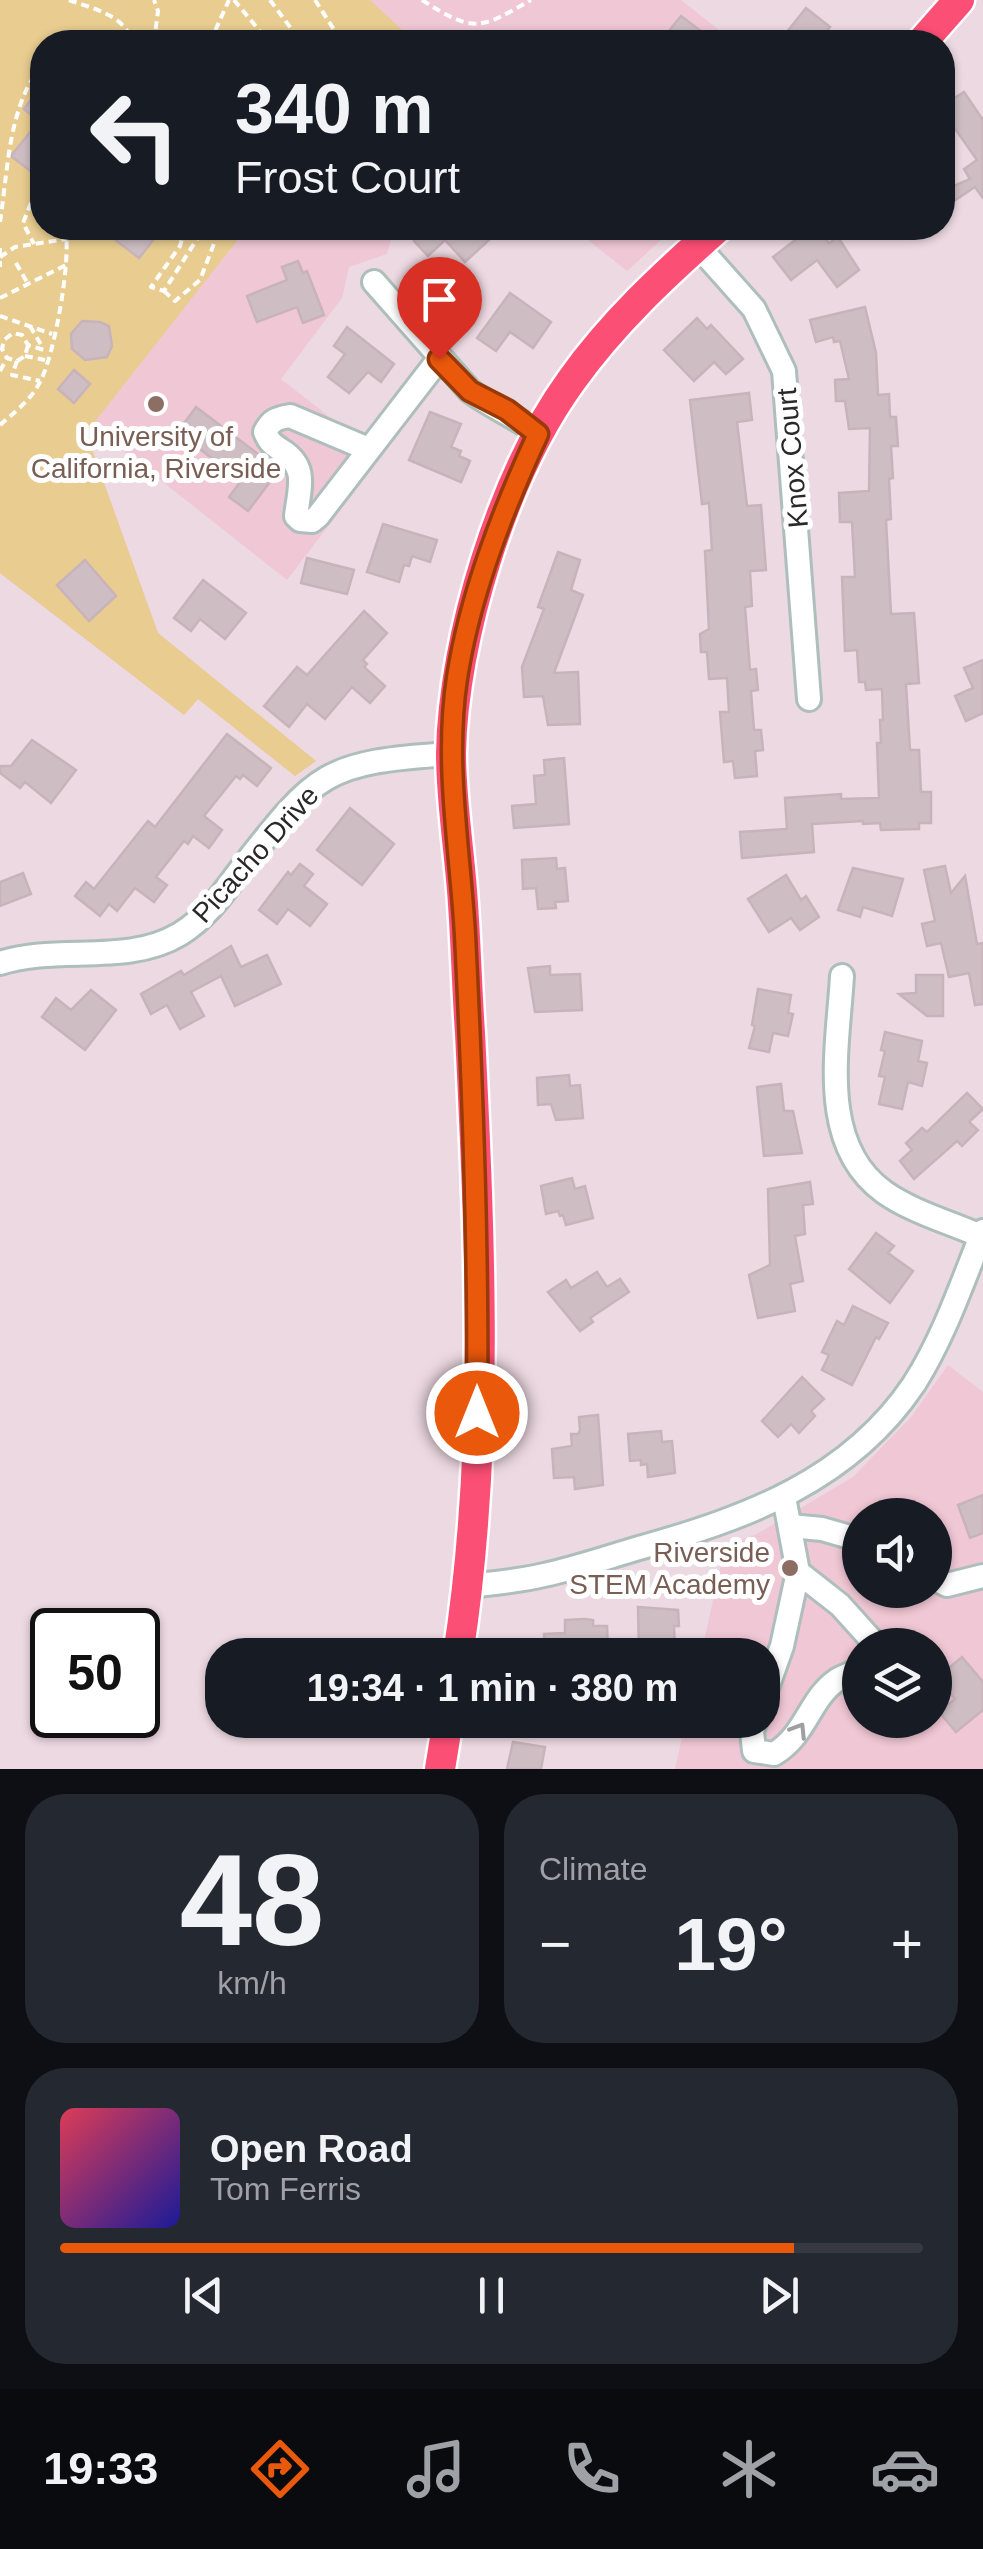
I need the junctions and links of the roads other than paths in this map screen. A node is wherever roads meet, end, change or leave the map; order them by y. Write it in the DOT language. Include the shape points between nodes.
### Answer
graph roads {
  1 [pos="959,0"];
  2 [pos="933,30"];
  3 [pos="704,240"];
  4 [pos="711,240"];
  5 [pos="374,282"];
  6 [pos="439,359"];
  7 [pos="538,434"];
  8 [pos="368,450"];
  9 [pos="809,698"];
  10 [pos="451,754"];
  11 [pos="0,963"];
  12 [pos="842,976"];
  13 [pos="982,1235"];
  14 [pos="784,1497"];
  15 [pos="792,1526"];
  16 [pos="842,1534"];
  17 [pos="798,1572"];
  18 [pos="983,1576"];
  19 [pos="952,1585"];
  20 [pos="468,1586"];
  21 [pos="861,1628"];
  22 [pos="460,1638"];
  23 [pos="780,1652"];
  24 [pos="842,1678"];
  25 [pos="445,1738"];
  26 [pos="754,1760"];
  27 [pos="440,1769"];
  1 -- 2 [label="main road"];
  3 -- 7 [label="main road" via="628,311"];
  4 -- 9 [label="street, Knox Court" via="784,371"];
  5 -- 6 [label="street"];
  6 -- 7 [label="street" via="470,391"];
  6 -- 8 [label="street"];
  7 -- 10 [label="main road" via="467,628"];
  8 -- 8 [label="street" via="307,522 296,516 298,464 265,432 290,416"];
  10 -- 11 [label="street, Picacho Drive" via="378,759 330,774 298,798 211,908 168,940 128,951 52,953"];
  10 -- 20 [label="main road" via="477,1212"];
  12 -- 13 [label="street" via="837,1102 853,1160 885,1193"];
  13 -- 14 [label="street" via="912,1387 860,1444"];
  14 -- 15 [label="street"];
  14 -- 20 [label="street" via="710,1529 544,1576"];
  15 -- 16 [label="street"];
  15 -- 17 [label="street"];
  17 -- 21 [label="street"];
  17 -- 23 [label="street"];
  18 -- 19 [label="street"];
  20 -- 22 [label="main road"];
  26 -- 24 [label="street, one-way" via="792,1743 813,1706"];
  25 -- 27 [label="main road"];
}
